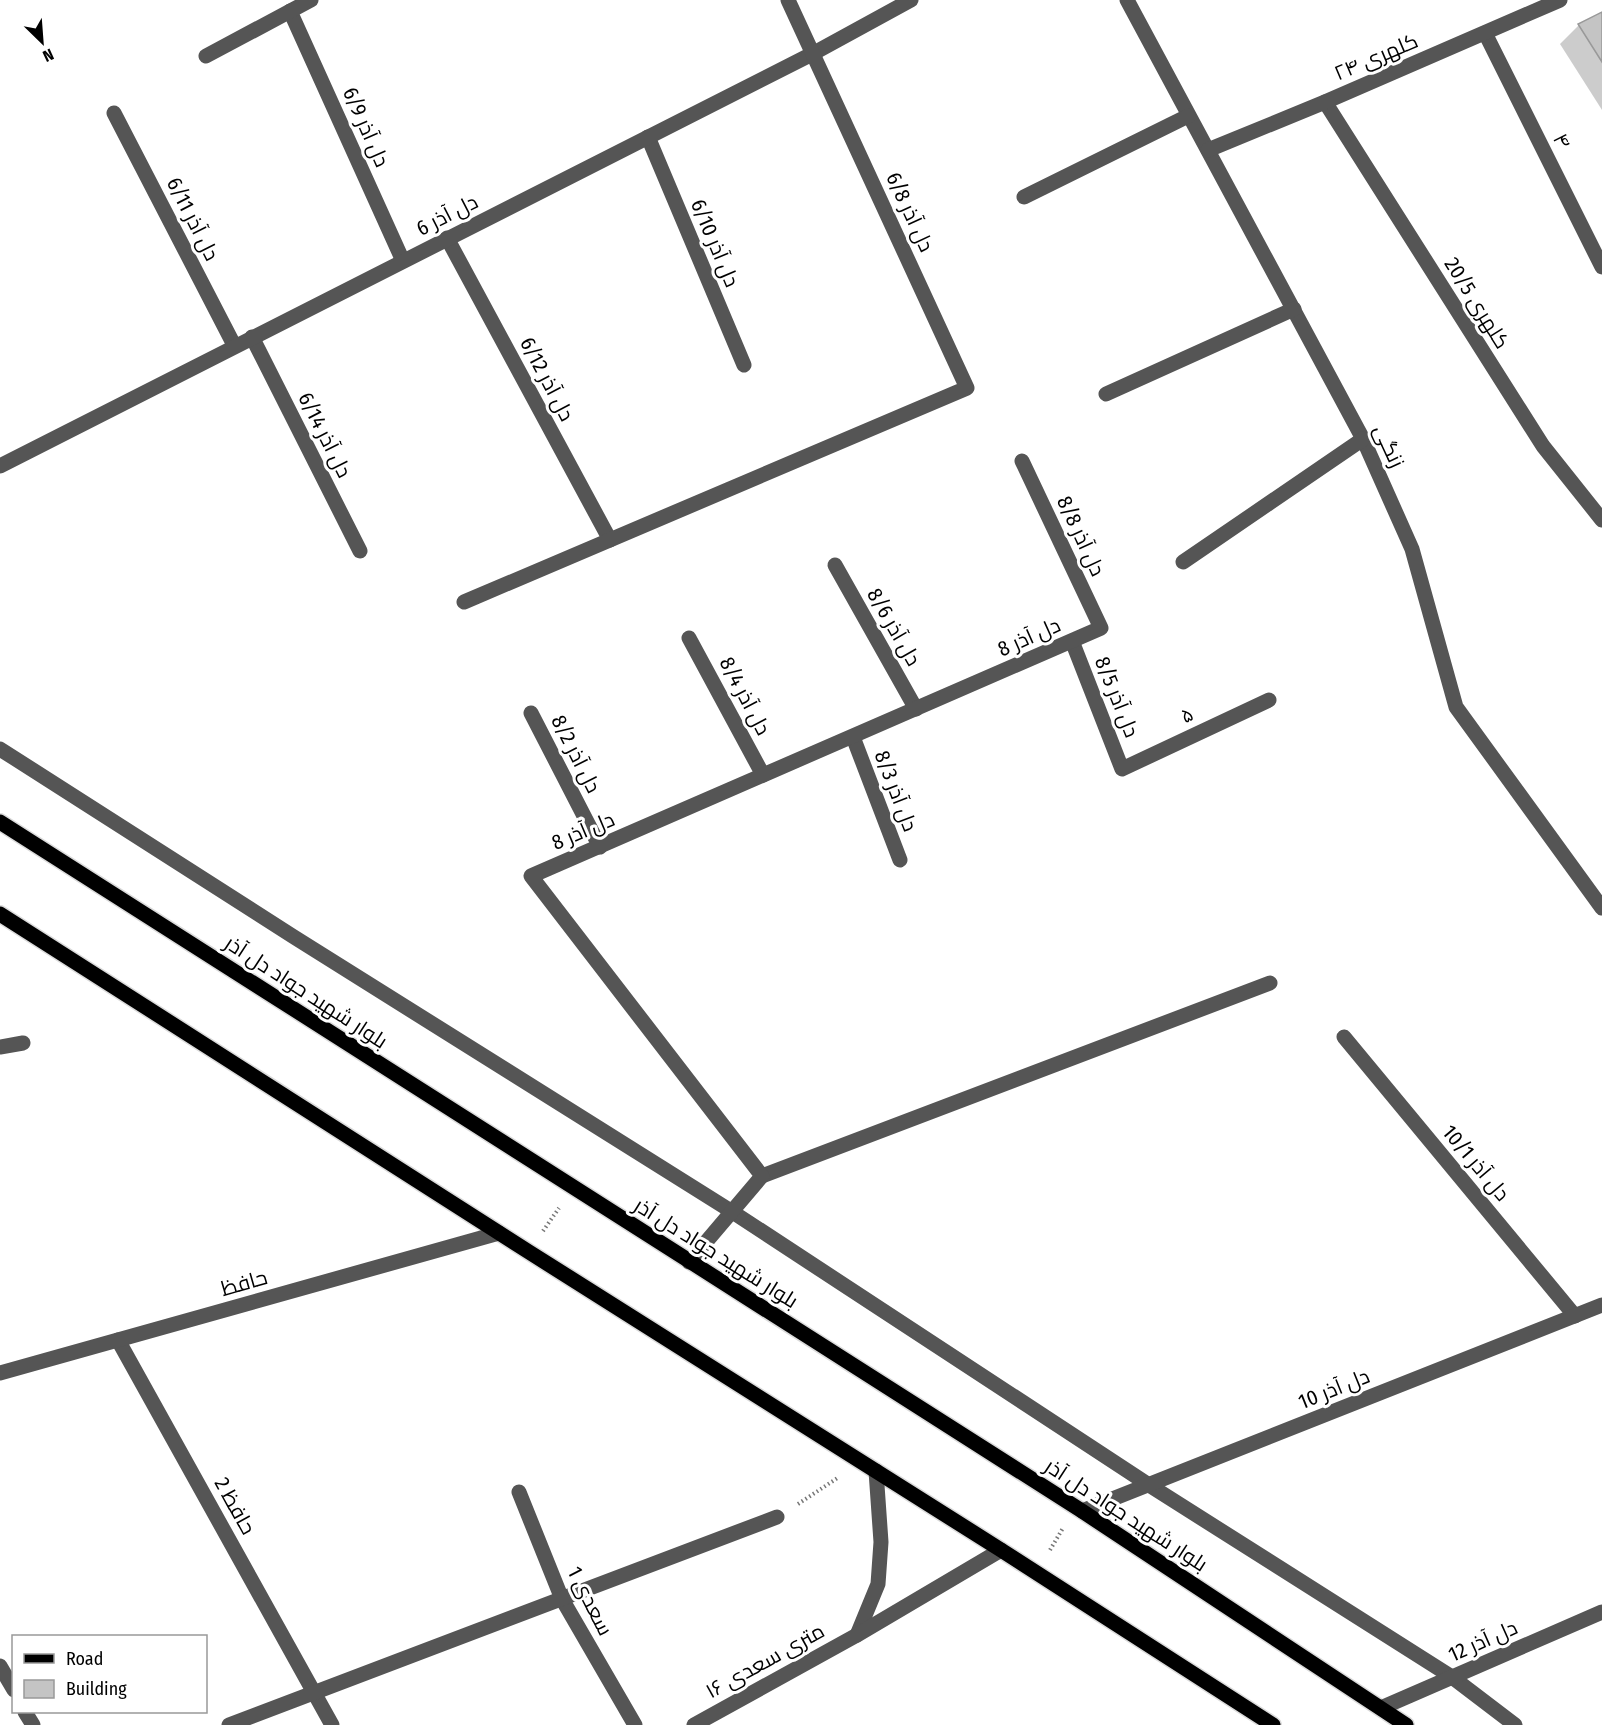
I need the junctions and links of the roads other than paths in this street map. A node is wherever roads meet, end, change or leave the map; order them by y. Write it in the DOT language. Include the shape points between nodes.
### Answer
graph roads {
  1 [pos="311,0"];
  2 [pos="788,0"];
  3 [pos="911,0"];
  4 [pos="1126,0"];
  5 [pos="1560,0"];
  6 [pos="290,11"];
  7 [pos="1485,33"];
  8 [pos="814,53"];
  9 [pos="206,56"];
  10 [pos="1325,102"];
  11 [pos="114,113"];
  12 [pos="1188,116"];
  13 [pos="648,137"];
  14 [pos="1208,150"];
  15 [pos="1024,197"];
  16 [pos="447,238"];
  17 [pos="403,261"];
  18 [pos="1602,267"];
  19 [pos="1294,309"];
  20 [pos="252,338"];
  21 [pos="234,345"];
  22 [pos="744,365"];
  23 [pos="1107,394"];
  24 [pos="1363,438"];
  25 [pos="1023,461"];
  26 [pos="0,466"];
  27 [pos="1602,520"];
  28 [pos="610,540"];
  29 [pos="360,551"];
  30 [pos="1183,562"];
  31 [pos="835,565"];
  32 [pos="464,603"];
  33 [pos="1101,628"];
  34 [pos="689,638"];
  35 [pos="1072,641"];
  36 [pos="1269,700"];
  37 [pos="916,709"];
  38 [pos="531,713"];
  39 [pos="853,737"];
  40 [pos="0,748"];
  41 [pos="1122,769"];
  42 [pos="763,775"];
  43 [pos="0,822"];
  44 [pos="600,847"];
  45 [pos="900,860"];
  46 [pos="1602,908"];
  47 [pos="0,914"];
  48 [pos="1270,983"];
  49 [pos="1344,1037"];
  50 [pos="23,1043"];
  51 [pos="0,1047"];
  52 [pos="762,1176"];
  53 [pos="731,1211"];
  54 [pos="498,1233"];
  55 [pos="689,1262"];
  56 [pos="1602,1305"];
  57 [pos="1575,1316"];
  58 [pos="118,1340"];
  59 [pos="0,1373"];
  60 [pos="876,1471"];
  61 [pos="1149,1485"];
  62 [pos="519,1492"];
  63 [pos="1079,1509"];
  64 [pos="777,1517"];
  65 [pos="1001,1550"];
  66 [pos="562,1599"];
  67 [pos="1602,1612"];
  68 [pos="857,1635"];
  69 [pos="0,1666"];
  70 [pos="1452,1677"];
  71 [pos="12,1687"];
  72 [pos="314,1692"];
  73 [pos="1381,1708"];
  74 [pos="229,1725"];
  75 [pos="332,1725"];
  76 [pos="635,1725"];
  77 [pos="694,1725"];
  78 [pos="1273,1725"];
  79 [pos="1406,1725"];
  80 [pos="1515,1725"];
  1 -- 6 [label="street"];
  2 -- 8 [label="street, دل آذر 6/8"];
  3 -- 8 [label="street, دل آذر 6"];
  4 -- 12 [label="street, زنگی"];
  5 -- 7 [label="street, کلهری ۲۴"];
  6 -- 9 [label="street"];
  6 -- 17 [label="street, دل آذر 6/9"];
  7 -- 10 [label="street, کلهری ۲۴"];
  7 -- 18 [label="street, ۴"];
  8 -- 13 [label="street, دل آذر 6"];
  8 -- 28 [label="street, دل آذر 6/8" via="967,388"];
  10 -- 14 [label="street, کلهری ۲۴"];
  10 -- 27 [label="street, کلهری 20/5" via="1543,446"];
  11 -- 21 [label="street, دل آذر 6/11"];
  12 -- 14 [label="street, زنگی"];
  12 -- 15 [label="street"];
  13 -- 16 [label="street, دل آذر 6"];
  13 -- 22 [label="street, دل آذر 6/10"];
  14 -- 19 [label="street, زنگی"];
  16 -- 17 [label="street, دل آذر 6"];
  16 -- 28 [label="street, دل آذر 6/12"];
  17 -- 20 [label="street, دل آذر 6"];
  19 -- 23 [label="street"];
  19 -- 24 [label="street, زنگی"];
  20 -- 21 [label="street, دل آذر 6"];
  20 -- 29 [label="street, دل آذر 6/14"];
  21 -- 26 [label="street, دل آذر 6"];
  24 -- 30 [label="street"];
  24 -- 46 [label="street, زنگی" via="1412,549 1456,707"];
  25 -- 33 [label="street, دل آذر 8/8"];
  28 -- 32 [label="street"];
  31 -- 37 [label="street, دل آذر 8/6"];
  33 -- 35 [label="street, دل آذر 8"];
  34 -- 42 [label="street, دل آذر 8/4"];
  35 -- 37 [label="street, دل آذر 8"];
  35 -- 41 [label="street, دل آذر 8/5"];
  36 -- 41 [label="street, ۵"];
  37 -- 39 [label="street, دل آذر 8"];
  38 -- 44 [label="street, دل آذر 8/2"];
  39 -- 42 [label="street, دل آذر 8"];
  39 -- 45 [label="street, دل آذر 8/3"];
  40 -- 53 [label="street"];
  42 -- 44 [label="street, دل آذر 8"];
  43 -- 55 [label="main road, بلوار شهید جواد دل آذر"];
  44 -- 52 [label="street, دل آذر 8" via="531,876"];
  47 -- 54 [label="main road"];
  48 -- 52 [label="street"];
  49 -- 57 [label="street, دل آذر 10/1"];
  50 -- 51 [label="street"];
  52 -- 53 [label="street"];
  53 -- 55 [label="street"];
  53 -- 61 [label="street"];
  54 -- 58 [label="street, حافظ"];
  54 -- 60 [label="main road"];
  55 -- 63 [label="main road, بلوار شهید جواد دل آذر"];
  56 -- 57 [label="street, دل آذر 10"];
  57 -- 61 [label="street, دل آذر 10"];
  58 -- 59 [label="street, حافظ"];
  58 -- 72 [label="street, حافظ 2"];
  60 -- 65 [label="main road"];
  60 -- 68 [label="street, ۱۶ متری سعدی" via="881,1542 878,1584"];
  61 -- 63 [label="street, دل آذر 10"];
  61 -- 70 [label="street"];
  62 -- 66 [label="street, سعدی 1"];
  63 -- 73 [label="main road, بلوار شهید جواد دل آذر"];
  64 -- 66 [label="street"];
  65 -- 68 [label="street, ۱۶ متری سعدی"];
  65 -- 78 [label="main road"];
  66 -- 72 [label="street"];
  66 -- 76 [label="street, سعدی 1"];
  67 -- 70 [label="street, دل آذر 12"];
  68 -- 77 [label="street, ۱۶ متری سعدی"];
  69 -- 71 [label="street"];
  70 -- 73 [label="street, دل آذر 12"];
  70 -- 80 [label="street"];
  72 -- 74 [label="street"];
  72 -- 75 [label="street, حافظ 2"];
  73 -- 79 [label="main road, بلوار شهید جواد دل آذر"];
}
